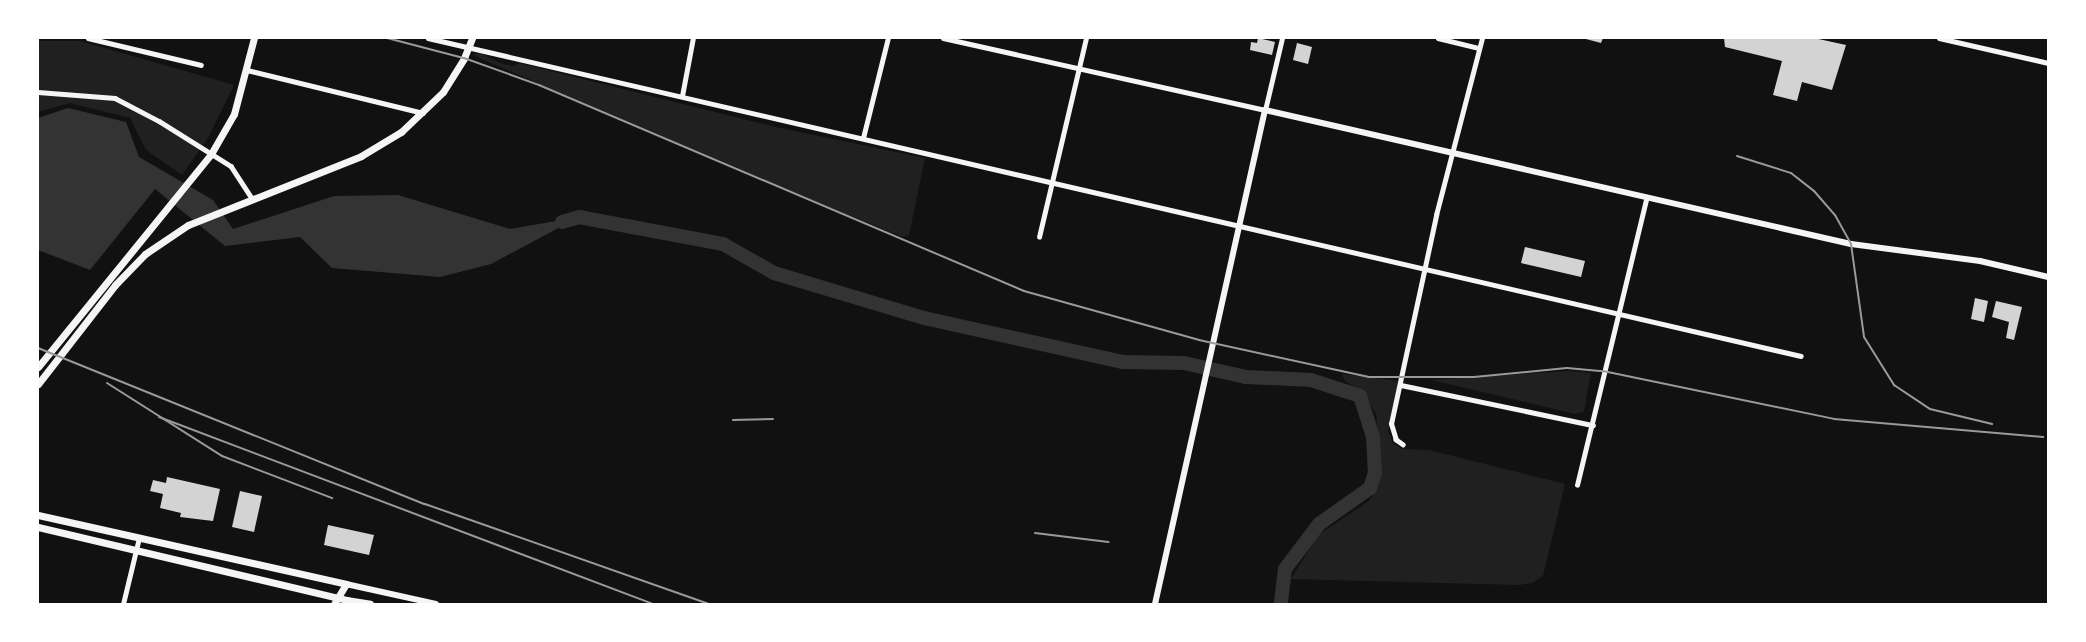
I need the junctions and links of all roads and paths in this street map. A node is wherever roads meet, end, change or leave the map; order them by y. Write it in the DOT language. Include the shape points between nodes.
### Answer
graph roads {
  1 [pos="88,38"];
  2 [pos="254,38"];
  3 [pos="428,38"];
  4 [pos="472,38"];
  5 [pos="693,38"];
  6 [pos="888,38"];
  7 [pos="943,38"];
  8 [pos="1086,38"];
  9 [pos="1281,38"];
  10 [pos="1438,38"];
  11 [pos="1482,38"];
  12 [pos="1939,38"];
  13 [pos="1479,48"];
  14 [pos="468,49"];
  15 [pos="2049,63"];
  16 [pos="201,65"];
  17 [pos="1078,68"];
  18 [pos="247,70"];
  19 [pos="38,92"];
  20 [pos="682,96"];
  21 [pos="1265,110"];
  22 [pos="423,113"];
  23 [pos="863,138"];
  24 [pos="211,154"];
  25 [pos="1455,155"];
  26 [pos="1052,181"];
  27 [pos="252,198"];
  28 [pos="1646,200"];
  29 [pos="1240,224"];
  30 [pos="1038,237"];
  31 [pos="1424,267"];
  32 [pos="2049,277"];
  33 [pos="1618,312"];
  34 [pos="1801,356"];
  35 [pos="38,367"];
  36 [pos="38,384"];
  37 [pos="1401,385"];
  38 [pos="1593,425"];
  39 [pos="1403,446"];
  40 [pos="1577,484"];
  41 [pos="38,515"];
  42 [pos="38,527"];
  43 [pos="139,538"];
  44 [pos="136,550"];
  45 [pos="346,584"];
  46 [pos="335,601"];
  47 [pos="347,602"];
  48 [pos="123,604"];
  49 [pos="371,604"];
  50 [pos="436,604"];
  51 [pos="1155,604"];
  1 -- 16 [label="street"];
  2 -- 18 [label="main road"];
  3 -- 14 [label="street"];
  4 -- 14 [label="main road"];
  5 -- 20 [label="street"];
  6 -- 23 [label="street"];
  7 -- 17 [label="street"];
  8 -- 17 [label="street"];
  9 -- 21 [label="street"];
  10 -- 13 [label="street"];
  11 -- 13 [label="street"];
  12 -- 15 [label="street"];
  13 -- 25 [label="street"];
  14 -- 20 [label="street"];
  14 -- 22 [label="main road" via="454,76"];
  17 -- 21 [label="street"];
  17 -- 26 [label="street"];
  18 -- 22 [label="street"];
  18 -- 24 [label="main road" via="234,114"];
  19 -- 24 [label="street" via="115,98"];
  20 -- 23 [label="street"];
  21 -- 25 [label="main road"];
  21 -- 29 [label="main road"];
  22 -- 27 [label="main road" via="401,132 361,156"];
  23 -- 26 [label="street"];
  24 -- 27 [label="street" via="231,166"];
  24 -- 35 [label="main road"];
  25 -- 28 [label="main road"];
  25 -- 31 [label="street"];
  26 -- 29 [label="street"];
  26 -- 30 [label="street"];
  27 -- 36 [label="main road" via="188,225 145,254 115,285"];
  28 -- 32 [label="main road" via="1851,244 1980,261"];
  28 -- 33 [label="street"];
  29 -- 31 [label="street"];
  29 -- 51 [label="main road"];
  31 -- 33 [label="street"];
  31 -- 37 [label="street"];
  33 -- 34 [label="street"];
  33 -- 38 [label="street"];
  37 -- 38 [label="street"];
  37 -- 39 [label="street" via="1391,424 1396,440"];
  38 -- 40 [label="street"];
  41 -- 43 [label="main road"];
  42 -- 44 [label="main road"];
  43 -- 44 [label="street"];
  43 -- 45 [label="main road"];
  44 -- 46 [label="main road"];
  44 -- 48 [label="street"];
  45 -- 46 [label="main road"];
  45 -- 47 [label="main road"];
  45 -- 50 [label="main road"];
  46 -- 47 [label="main road"];
  47 -- 49 [label="main road"];
}
